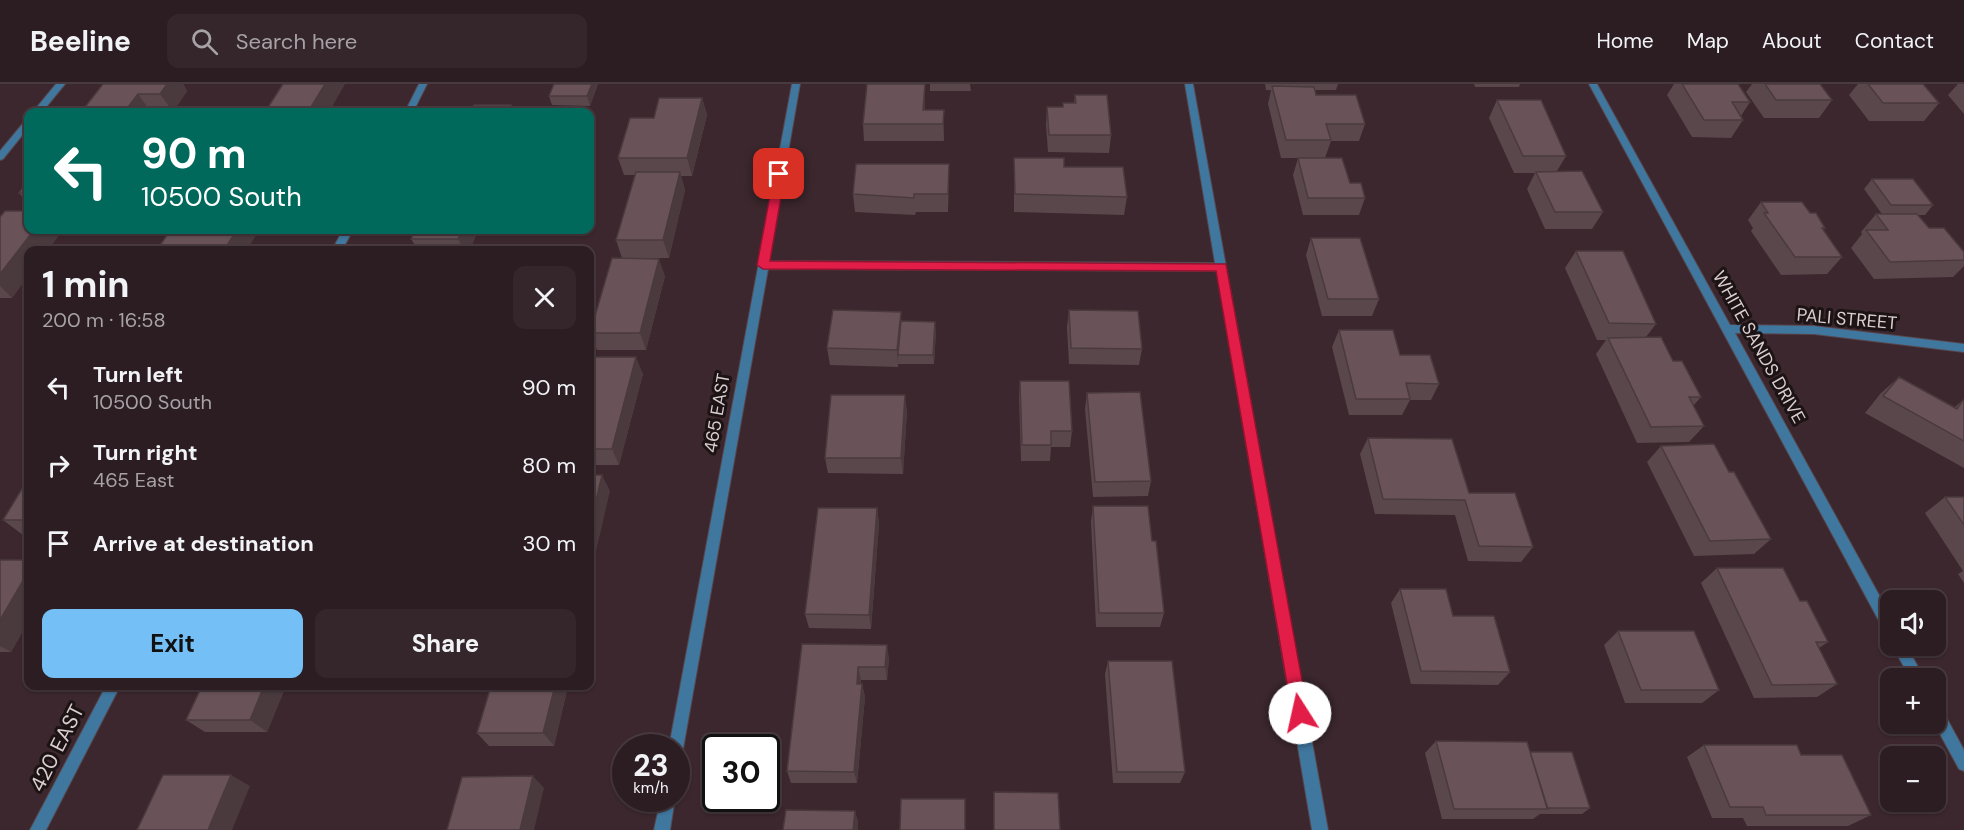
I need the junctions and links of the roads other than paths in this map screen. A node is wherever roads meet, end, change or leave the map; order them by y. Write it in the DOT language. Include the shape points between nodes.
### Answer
graph roads {
  1 [pos="61,84"];
  2 [pos="423,84"];
  3 [pos="796,84"];
  4 [pos="1190,84"];
  5 [pos="1593,84"];
  6 [pos="40,108"];
  7 [pos="411,108"];
  8 [pos="24,128"];
  9 [pos="0,157"];
  10 [pos="763,265"];
  11 [pos="1222,267"];
  12 [pos="1727,329"];
  13 [pos="1964,348"];
  14 [pos="1880,610"];
  15 [pos="111,690"];
  16 [pos="1946,731"];
  17 [pos="679,734"];
  18 [pos="1964,764"];
  19 [pos="665,812"];
  20 [pos="38,830"];
  21 [pos="662,830"];
  22 [pos="1320,830"];
  1 -- 6 [label="street"];
  2 -- 7 [label="street"];
  3 -- 10 [label="street, 465 EAST"];
  4 -- 11 [label="street"];
  5 -- 12 [label="street, WHITE SANDS DRIVE"];
  8 -- 9 [label="street"];
  10 -- 11 [label="street"];
  10 -- 17 [label="street, 465 EAST"];
  11 -- 22 [label="street"];
  12 -- 13 [label="street, PALI STREET" via="1814,330"];
  12 -- 14 [label="street, WHITE SANDS DRIVE"];
  15 -- 20 [label="street, 420 EAST"];
  16 -- 18 [label="street"];
  19 -- 21 [label="street"];
}
